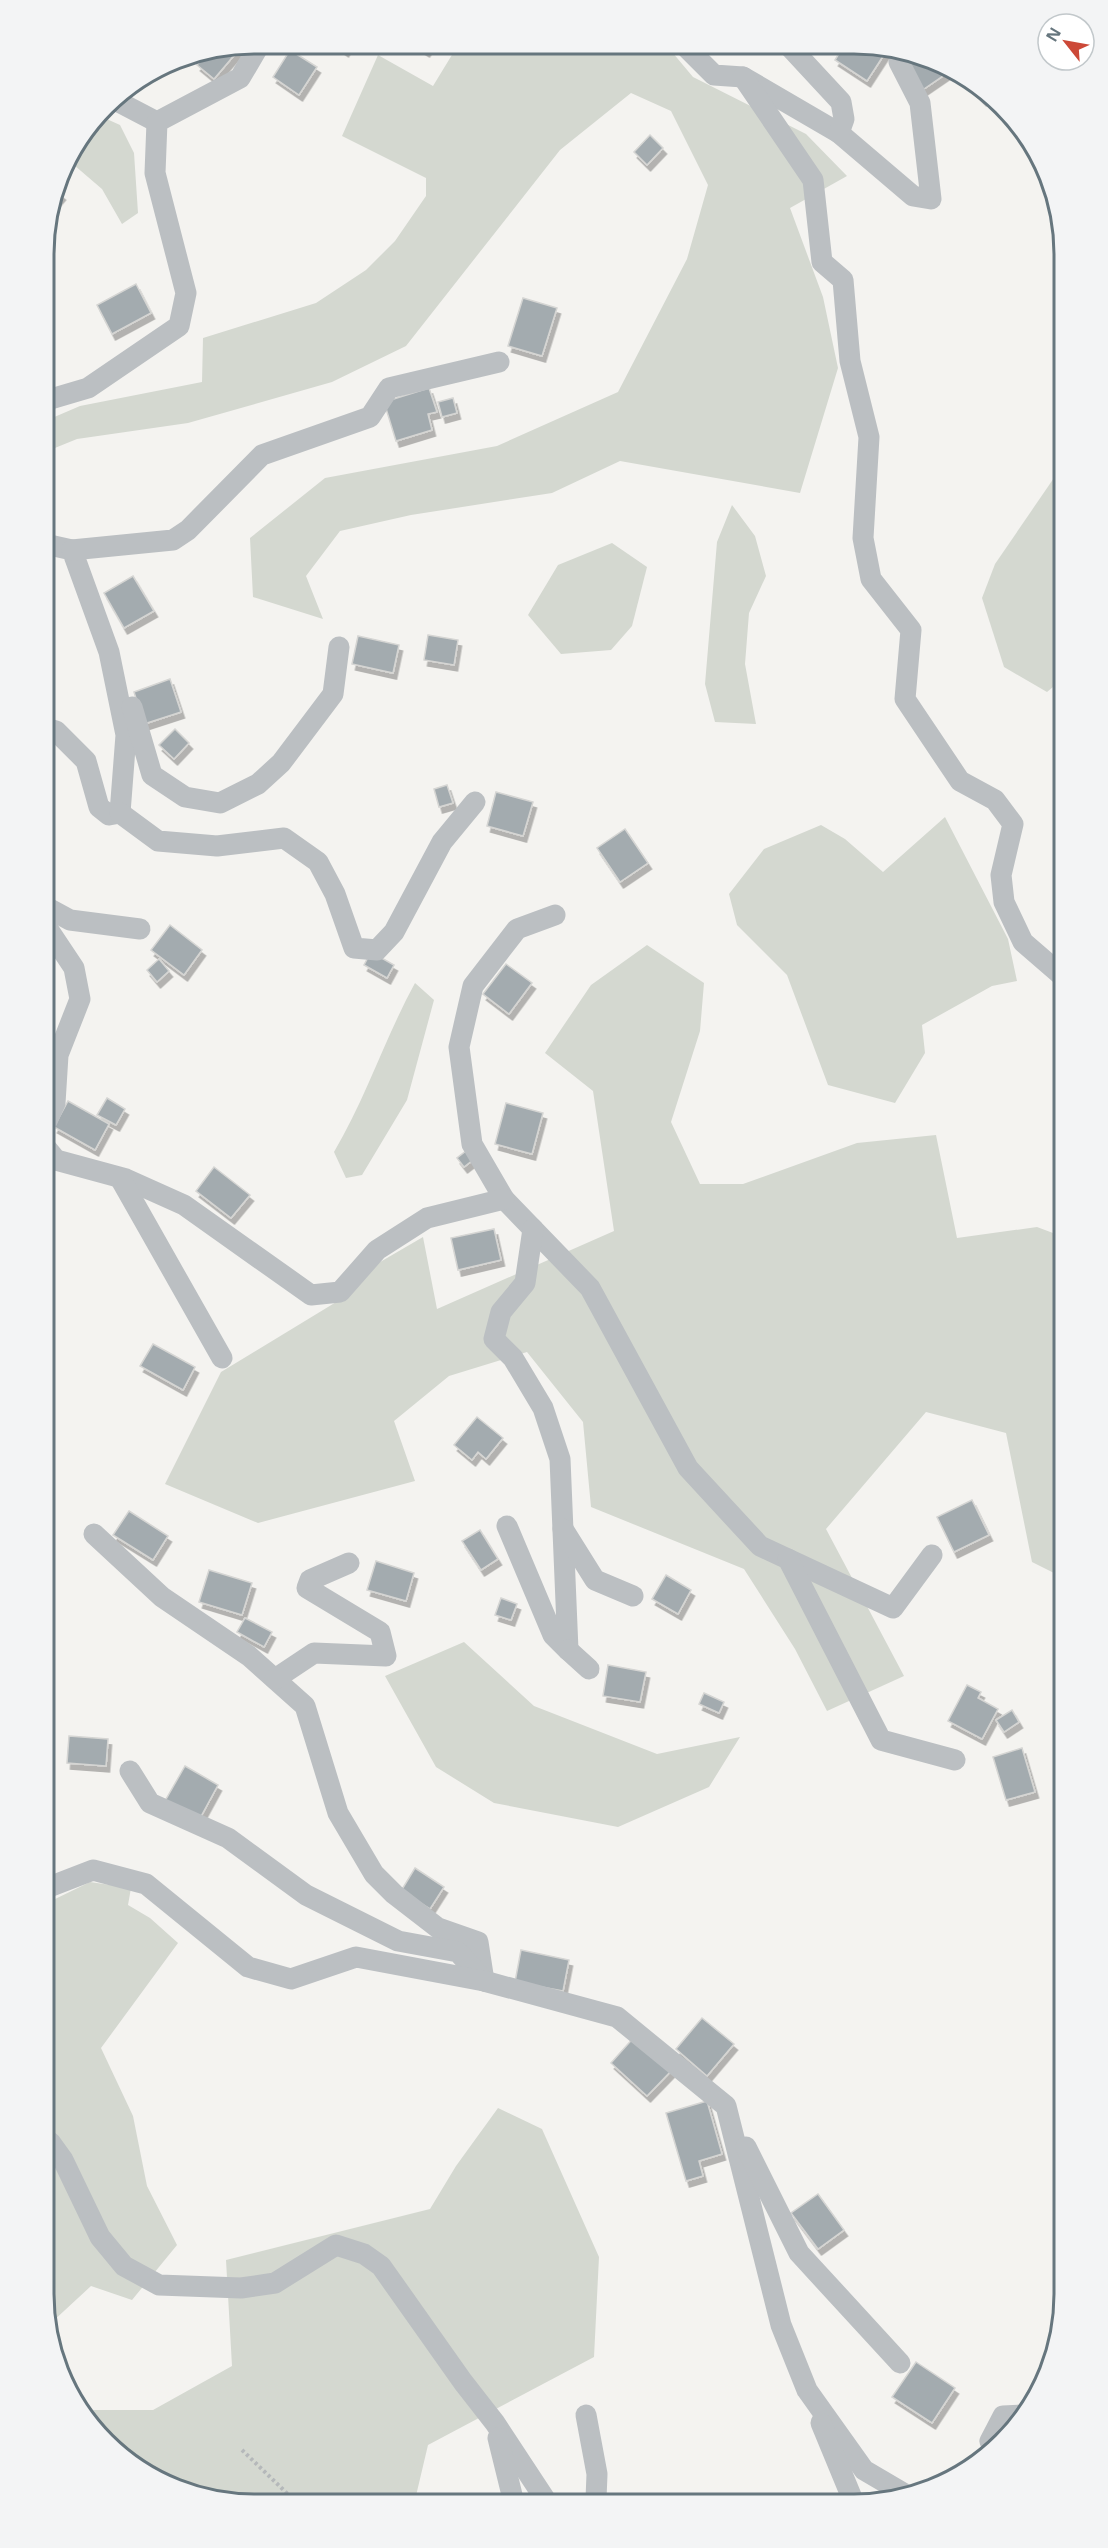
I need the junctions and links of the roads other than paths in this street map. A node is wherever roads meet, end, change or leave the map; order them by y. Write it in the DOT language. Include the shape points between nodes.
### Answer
graph roads {
  1 [pos="254,54"];
  2 [pos="693,54"];
  3 [pos="796,54"];
  4 [pos="899,62"];
  5 [pos="743,77"];
  6 [pos="122,104"];
  7 [pos="157,122"];
  8 [pos="839,133"];
  9 [pos="499,362"];
  10 [pos="54,398"];
  11 [pos="54,546"];
  12 [pos="72,550"];
  13 [pos="339,647"];
  14 [pos="109,652"];
  15 [pos="54,730"];
  16 [pos="474,802"];
  17 [pos="120,813"];
  18 [pos="54,911"];
  19 [pos="555,915"];
  20 [pos="140,929"];
  21 [pos="54,938"];
  22 [pos="1054,969"];
  23 [pos="54,1105"];
  24 [pos="54,1158"];
  25 [pos="120,1178"];
  26 [pos="504,1199"];
  27 [pos="533,1229"];
  28 [pos="222,1358"];
  29 [pos="507,1526"];
  30 [pos="563,1528"];
  31 [pos="94,1534"];
  32 [pos="932,1556"];
  33 [pos="788,1559"];
  34 [pos="349,1563"];
  35 [pos="633,1596"];
  36 [pos="568,1650"];
  37 [pos="590,1669"];
  38 [pos="275,1679"];
  39 [pos="955,1760"];
  40 [pos="130,1772"];
  41 [pos="54,1885"];
  42 [pos="484,1981"];
  43 [pos="726,2106"];
  44 [pos="54,2148"];
  45 [pos="900,2363"];
  46 [pos="807,2390"];
  47 [pos="586,2415"];
  48 [pos="1012,2416"];
  49 [pos="495,2422"];
  50 [pos="991,2439"];
  51 [pos="896,2489"];
  52 [pos="512,2494"];
  53 [pos="541,2494"];
  54 [pos="596,2494"];
  55 [pos="850,2494"];
  1 -- 7 [label="street" via="240,78"];
  2 -- 5 [label="street" via="714,75"];
  3 -- 8 [label="street" via="841,102 844,119"];
  4 -- 8 [label="street" via="920,104 931,199 913,196"];
  5 -- 8 [label="street"];
  5 -- 22 [label="street" via="813,180 822,262 843,280 850,362 869,437 863,538 871,579 911,630 905,699 960,781 996,800 1013,824 1001,875 1004,902 1023,942"];
  6 -- 7 [label="street"];
  7 -- 10 [label="street" via="155,173 186,293 179,326 88,387"];
  9 -- 12 [label="street" via="388,388 369,417 262,455 188,530 173,540"];
  11 -- 12 [label="street"];
  12 -- 14 [label="street"];
  13 -- 14 [label="street" via="333,694 281,763 258,784 220,803 185,797 152,775 120,669"];
  14 -- 17 [label="street" via="126,735"];
  15 -- 17 [label="street" via="86,761 99,807 109,815"];
  16 -- 17 [label="street" via="442,842 394,932 377,951 354,948 335,894 318,862 284,838 218,846 158,842"];
  18 -- 20 [label="street" via="70,920"];
  19 -- 26 [label="street" via="517,929 473,986 459,1047 472,1143"];
  21 -- 23 [label="street" via="74,968 80,999 58,1055"];
  24 -- 25 [label="street"];
  25 -- 26 [label="street" via="184,1205 311,1295 340,1292 377,1250 427,1218"];
  25 -- 28 [label="street"];
  26 -- 27 [label="street"];
  27 -- 30 [label="street" via="525,1283 501,1312 494,1338 513,1358 543,1408 560,1459"];
  27 -- 33 [label="street" via="590,1288 688,1468 760,1546"];
  29 -- 36 [label="street" via="553,1635"];
  30 -- 35 [label="street" via="595,1580"];
  30 -- 36 [label="street"];
  31 -- 38 [label="street" via="162,1597 249,1656"];
  32 -- 33 [label="street" via="893,1608"];
  33 -- 39 [label="street" via="881,1740"];
  34 -- 38 [label="street" via="310,1580 307,1588 380,1632 386,1656 314,1653"];
  36 -- 37 [label="street"];
  38 -- 42 [label="street" via="305,1706 338,1813 374,1874 438,1928 478,1942"];
  40 -- 42 [label="street" via="150,1803 228,1838 306,1895 398,1941 458,1952"];
  41 -- 42 [label="street" via="93,1870 146,1884 248,1967 291,1979 356,1957"];
  42 -- 43 [label="street" via="618,2017"];
  43 -- 45 [label="street" via="799,2253"];
  43 -- 46 [label="street" via="781,2325"];
  44 -- 49 [label="street" via="100,2237 124,2266 159,2285 241,2288 275,2283 336,2245 364,2254 381,2266"];
  46 -- 51 [label="street" via="864,2470"];
  46 -- 55 [label="street"];
  47 -- 54 [label="street" via="597,2474"];
  48 -- 50 [label="street" via="1003,2416"];
  49 -- 52 [label="street"];
  49 -- 53 [label="street"];
}
